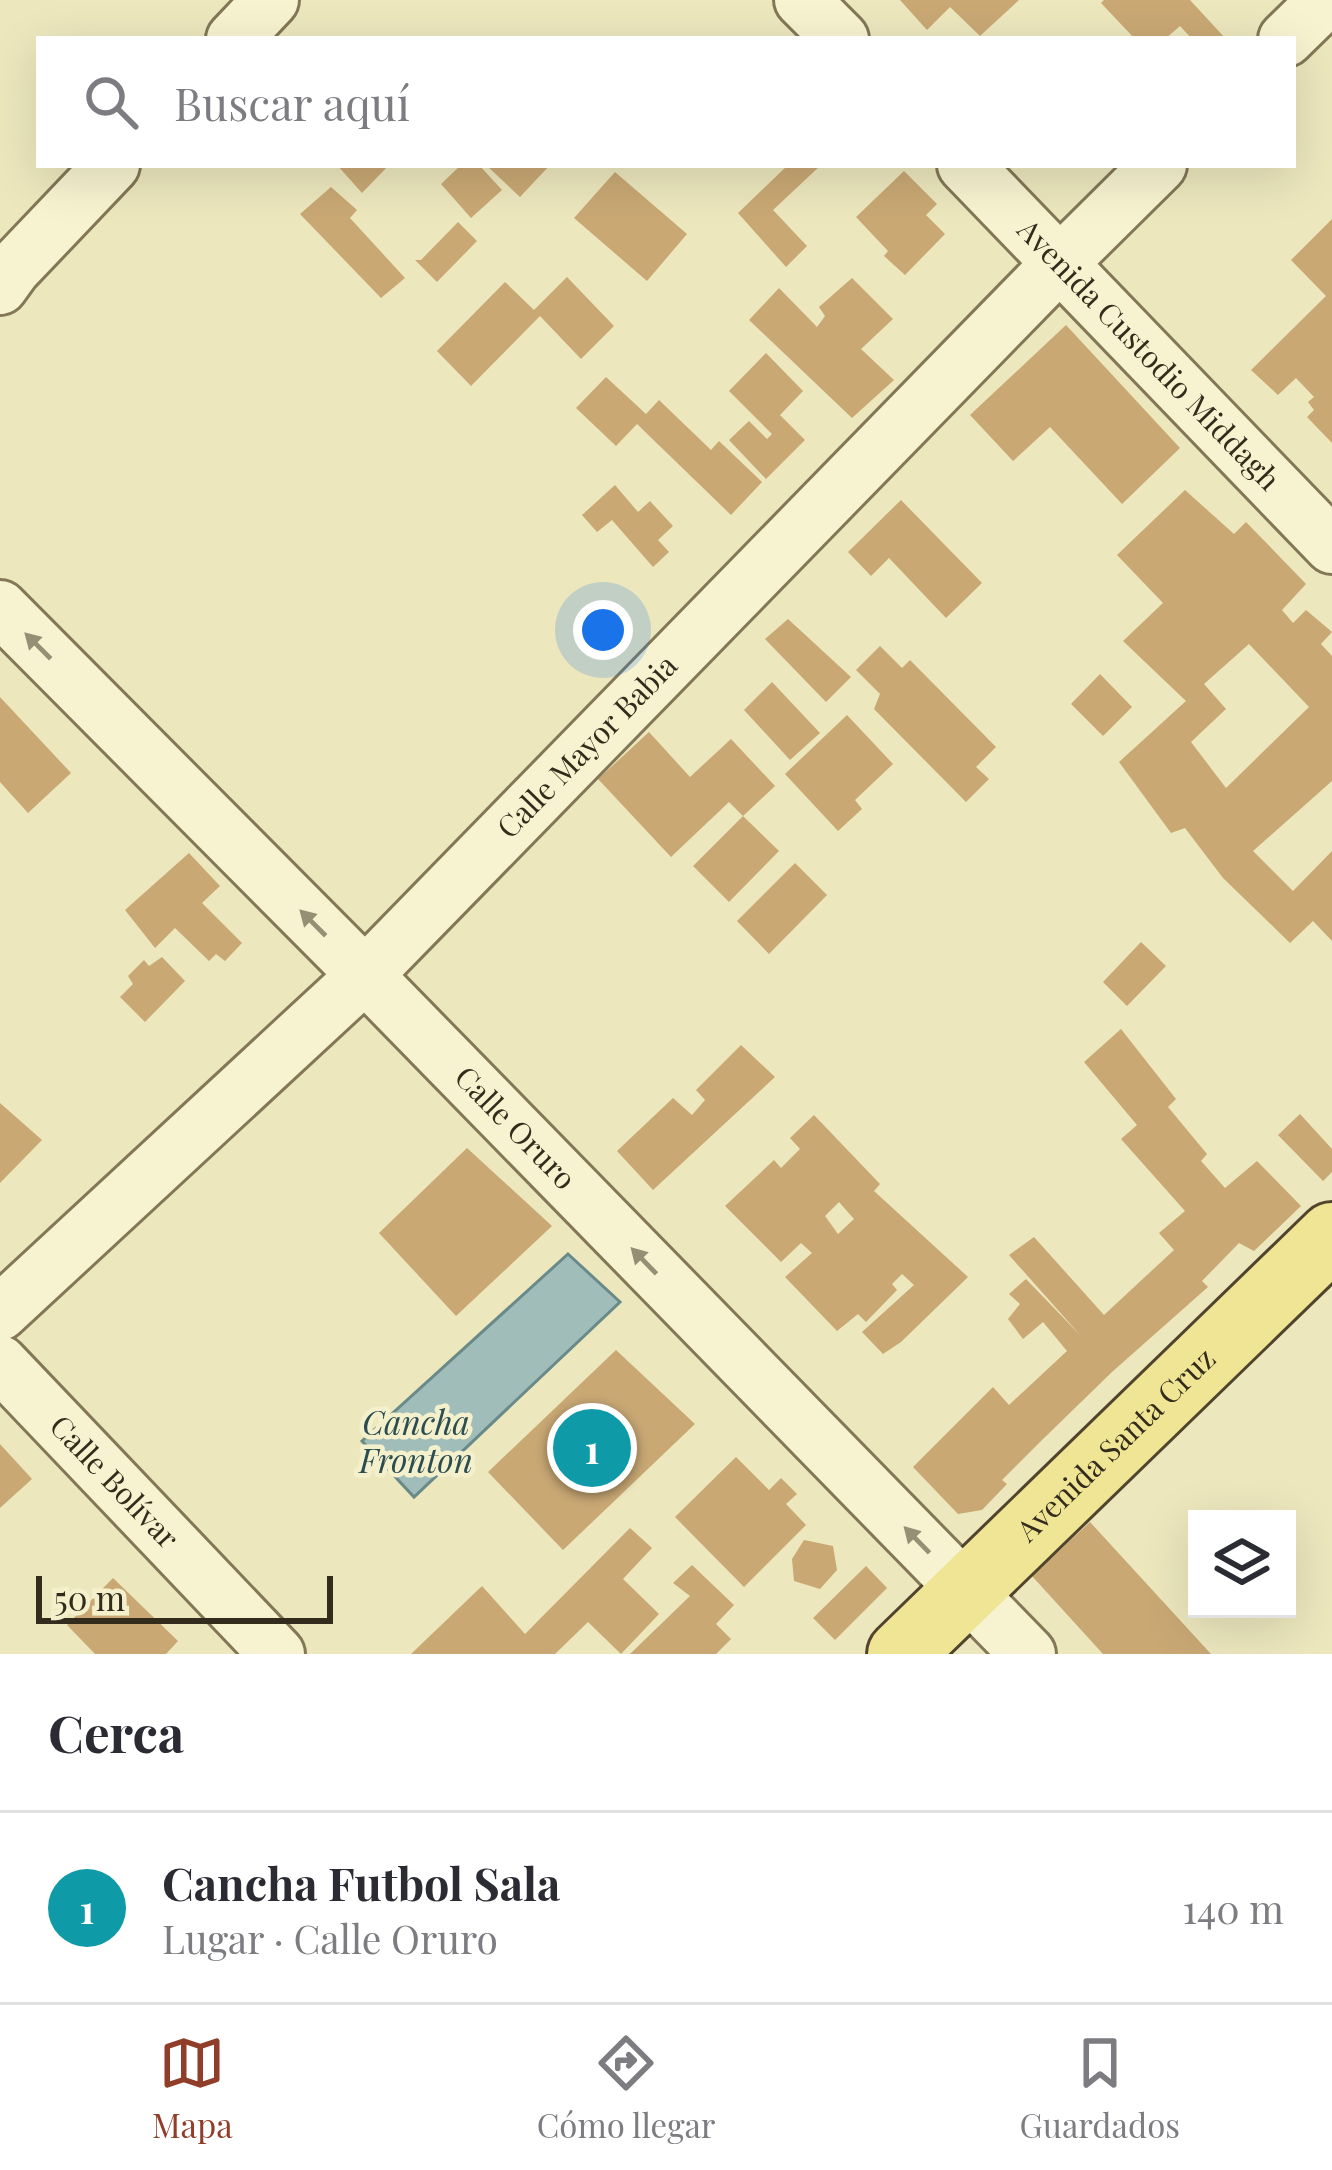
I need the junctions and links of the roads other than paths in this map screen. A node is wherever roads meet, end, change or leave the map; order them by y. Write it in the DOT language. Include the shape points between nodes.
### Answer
graph roads {
  1 [pos="272,0"];
  2 [pos="802,0"];
  3 [pos="1326,0"];
  4 [pos="237,36"];
  5 [pos="838,36"];
  6 [pos="1289,36"];
  7 [pos="109,168"];
  8 [pos="968,168"];
  9 [pos="1156,168"];
  10 [pos="1060,262"];
  11 [pos="0,287"];
  12 [pos="1332,546"];
  13 [pos="0,608"];
  14 [pos="365,976"];
  15 [pos="1332,1237"];
  16 [pos="0,1312"];
  17 [pos="0,1363"];
  18 [pos="966,1590"];
  19 [pos="277,1654"];
  20 [pos="901,1654"];
  21 [pos="1028,1654"];
  1 -- 4 [label="street"];
  2 -- 5 [label="street"];
  3 -- 6 [label="street"];
  7 -- 11 [label="street"];
  8 -- 10 [label="street, Avenida Custodio Middagh"];
  9 -- 10 [label="street, Calle Mayor Babia"];
  10 -- 12 [label="street, Avenida Custodio Middagh"];
  10 -- 14 [label="street, Calle Mayor Babia"];
  14 -- 13 [label="street, Calle Oruro, one-way"];
  14 -- 16 [label="street, Calle Mayor Babia"];
  18 -- 14 [label="street, Calle Oruro, one-way"];
  15 -- 18 [label="main road, Avenida Santa Cruz"];
  17 -- 19 [label="street, Calle Bolívar"];
  18 -- 20 [label="main road, Avenida Santa Cruz"];
  18 -- 21 [label="street, Calle Oruro"];
}
